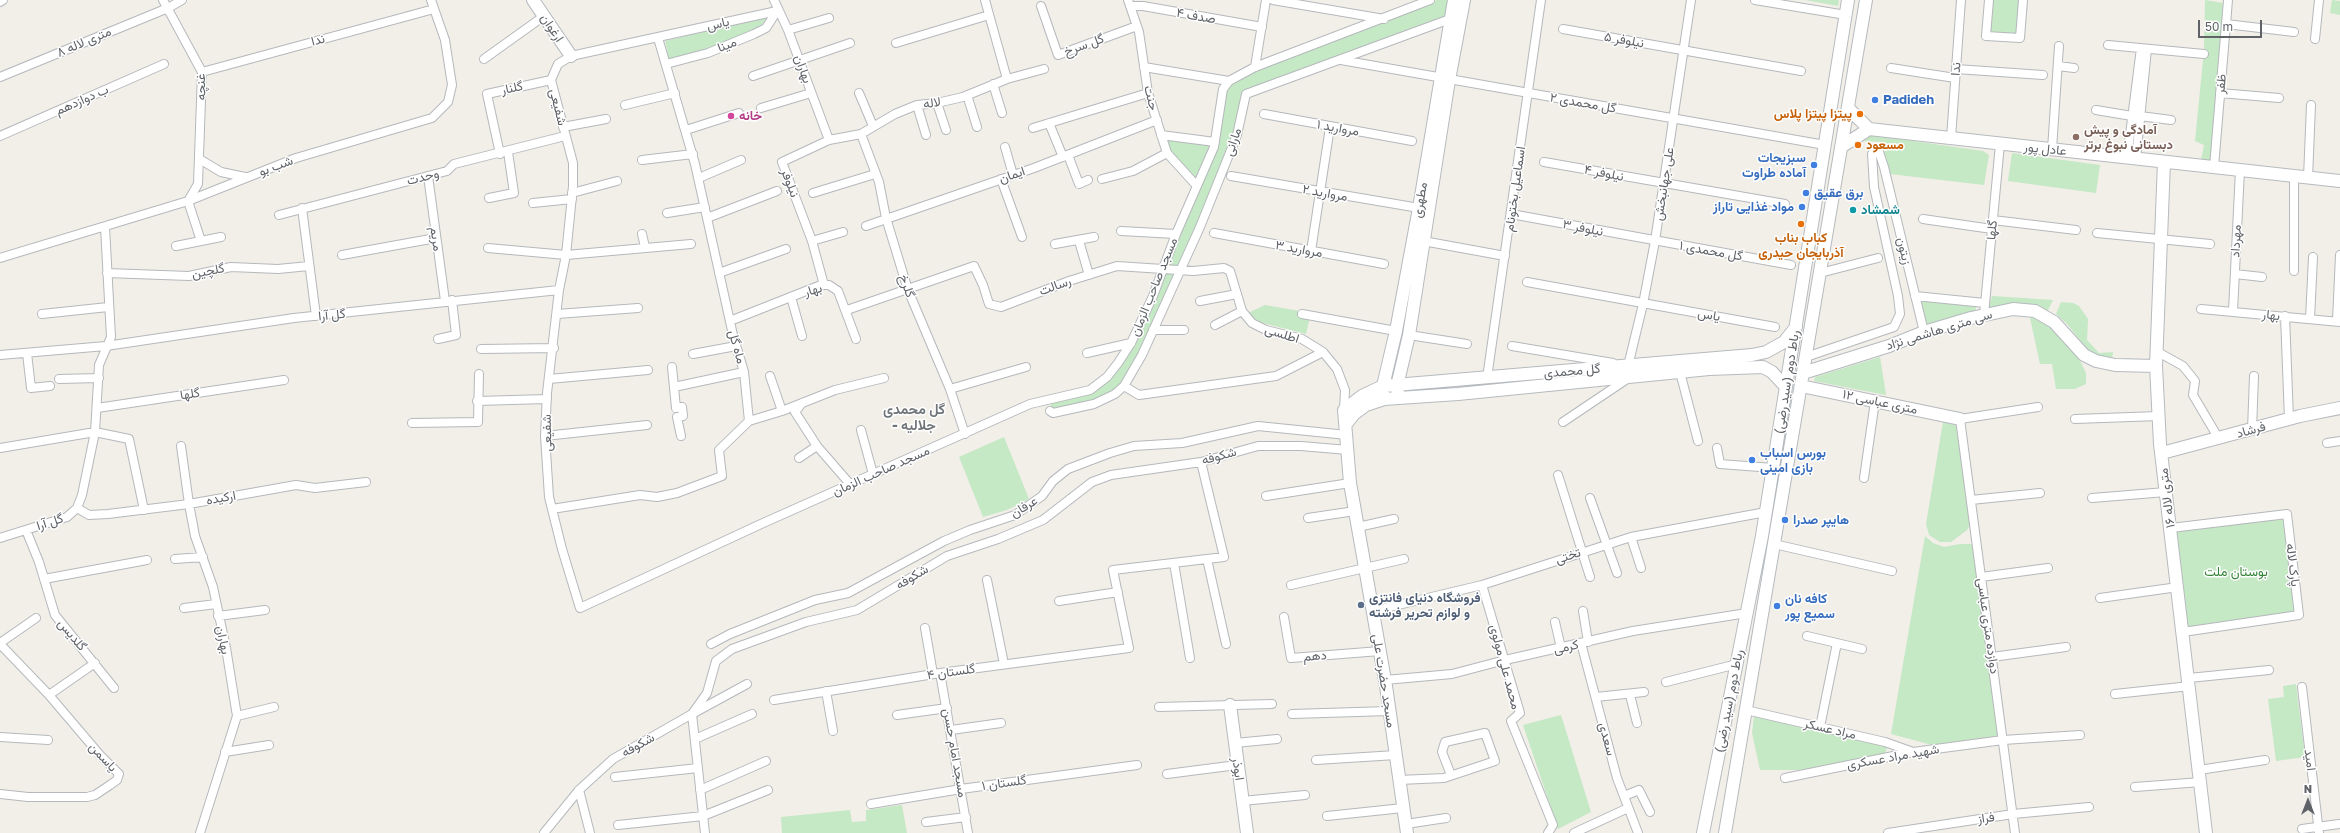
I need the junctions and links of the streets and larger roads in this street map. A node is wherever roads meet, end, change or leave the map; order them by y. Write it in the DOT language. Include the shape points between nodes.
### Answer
graph roads {
  1 [pos="3,0"];
  2 [pos="163,0"];
  3 [pos="182,0"];
  4 [pos="431,0"];
  5 [pos="533,0"];
  6 [pos="774,0"];
  7 [pos="985,0"];
  8 [pos="1266,0"];
  9 [pos="1273,0"];
  10 [pos="1430,0"];
  11 [pos="1454,0"];
  12 [pos="1464,0"];
  13 [pos="1541,0"];
  14 [pos="1691,0"];
  15 [pos="1754,0"];
  16 [pos="1848,0"];
  17 [pos="1866,0"];
  18 [pos="1961,0"];
  19 [pos="1989,0"];
  20 [pos="2023,0"];
  21 [pos="2228,0"];
  22 [pos="2319,0"];
  23 [pos="0,2"];
  24 [pos="1129,3"];
  25 [pos="1041,6"];
  26 [pos="168,8"];
  27 [pos="434,9"];
  28 [pos="777,10"];
  29 [pos="544,16"];
  30 [pos="990,16"];
  31 [pos="1846,16"];
  32 [pos="828,18"];
  33 [pos="1384,19"];
  34 [pos="1450,19"];
  35 [pos="2226,24"];
  36 [pos="1137,26"];
  37 [pos="1262,27"];
  38 [pos="1563,29"];
  39 [pos="788,30"];
  40 [pos="2294,32"];
  41 [pos="658,38"];
  42 [pos="2315,39"];
  43 [pos="896,43"];
  44 [pos="850,44"];
  45 [pos="2108,45"];
  46 [pos="2059,46"];
  47 [pos="2144,48"];
  48 [pos="1684,51"];
  49 [pos="2204,54"];
  50 [pos="571,56"];
  51 [pos="484,59"];
  52 [pos="800,60"];
  53 [pos="1340,60"];
  54 [pos="164,64"];
  55 [pos="666,64"];
  56 [pos="2058,66"];
  57 [pos="1144,67"];
  58 [pos="1255,67"];
  59 [pos="1891,68"];
  60 [pos="2074,68"];
  61 [pos="1044,69"];
  62 [pos="1956,69"];
  63 [pos="1801,71"];
  64 [pos="202,72"];
  65 [pos="2043,75"];
  66 [pos="753,76"];
  67 [pos="0,77"];
  68 [pos="1007,78"];
  69 [pos="1955,78"];
  70 [pos="1445,79"];
  71 [pos="552,80"];
  72 [pos="1229,80"];
  73 [pos="993,84"];
  74 [pos="675,93"];
  75 [pos="812,93"];
  76 [pos="859,93"];
  77 [pos="1148,93"];
  78 [pos="2220,93"];
  79 [pos="1529,94"];
  80 [pos="967,95"];
  81 [pos="2279,98"];
  82 [pos="937,103"];
  83 [pos="625,105"];
  84 [pos="917,105"];
  85 [pos="2311,105"];
  86 [pos="761,108"];
  87 [pos="1848,108"];
  88 [pos="2096,110"];
  89 [pos="739,113"];
  90 [pos="1002,113"];
  91 [pos="1264,114"];
  92 [pos="2136,116"];
  93 [pos="606,119"];
  94 [pos="1674,119"];
  95 [pos="1156,120"];
  96 [pos="2170,120"];
  97 [pos="1049,123"];
  98 [pos="873,126"];
  99 [pos="563,127"];
  100 [pos="1330,127"];
  101 [pos="977,128"];
  102 [pos="1033,128"];
  103 [pos="1869,129"];
  104 [pos="686,130"];
  105 [pos="946,130"];
  106 [pos="861,134"];
  107 [pos="926,135"];
  108 [pos="1161,135"];
  109 [pos="0,136"];
  110 [pos="565,136"];
  111 [pos="1950,138"];
  112 [pos="829,140"];
  113 [pos="1412,141"];
  114 [pos="1215,142"];
  115 [pos="2000,144"];
  116 [pos="1825,145"];
  117 [pos="1005,147"];
  118 [pos="1841,147"];
  119 [pos="2052,149"];
  120 [pos="504,153"];
  121 [pos="1167,153"];
  122 [pos="692,154"];
  123 [pos="1065,156"];
  124 [pos="2132,158"];
  125 [pos="201,160"];
  126 [pos="642,160"];
  127 [pos="741,160"];
  128 [pos="1544,162"];
  129 [pos="2164,162"];
  130 [pos="2214,167"];
  131 [pos="2240,170"];
  132 [pos="875,174"];
  133 [pos="1013,175"];
  134 [pos="428,176"];
  135 [pos="1231,176"];
  136 [pos="2294,176"];
  137 [pos="246,177"];
  138 [pos="698,178"];
  139 [pos="2308,178"];
  140 [pos="1001,179"];
  141 [pos="1102,179"];
  142 [pos="1088,180"];
  143 [pos="617,181"];
  144 [pos="2340,181"];
  145 [pos="1664,184"];
  146 [pos="1196,185"];
  147 [pos="777,191"];
  148 [pos="1320,192"];
  149 [pos="813,193"];
  150 [pos="572,196"];
  151 [pos="489,198"];
  152 [pos="188,202"];
  153 [pos="533,203"];
  154 [pos="1785,204"];
  155 [pos="705,207"];
  156 [pos="302,208"];
  157 [pos="1419,208"];
  158 [pos="667,213"];
  159 [pos="1511,214"];
  160 [pos="279,215"];
  161 [pos="707,218"];
  162 [pos="886,218"];
  163 [pos="1923,219"];
  164 [pos="1993,220"];
  165 [pos="866,226"];
  166 [pos="105,227"];
  167 [pos="1992,229"];
  168 [pos="2076,230"];
  169 [pos="1121,231"];
  170 [pos="843,232"];
  171 [pos="1214,233"];
  172 [pos="2097,233"];
  173 [pos="642,234"];
  174 [pos="1176,234"];
  175 [pos="221,237"];
  176 [pos="1022,237"];
  177 [pos="1094,237"];
  178 [pos="436,238"];
  179 [pos="2160,240"];
  180 [pos="201,241"];
  181 [pos="812,241"];
  182 [pos="1079,241"];
  183 [pos="1424,241"];
  184 [pos="1655,241"];
  185 [pos="691,244"];
  186 [pos="1055,244"];
  187 [pos="2210,244"];
  188 [pos="176,246"];
  189 [pos="646,247"];
  190 [pos="488,248"];
  191 [pos="786,249"];
  192 [pos="1311,251"];
  193 [pos="342,255"];
  194 [pos="566,255"];
  195 [pos="2340,255"];
  196 [pos="1505,256"];
  197 [pos="2313,257"];
  198 [pos="0,258"];
  199 [pos="1878,258"];
  200 [pos="1384,264"];
  201 [pos="1791,265"];
  202 [pos="309,266"];
  203 [pos="1163,268"];
  204 [pos="2339,268"];
  205 [pos="1805,270"];
  206 [pos="1182,271"];
  207 [pos="2294,271"];
  208 [pos="107,273"];
  209 [pos="719,273"];
  210 [pos="1820,273"];
  211 [pos="2235,274"];
  212 [pos="1089,275"];
  213 [pos="2262,277"];
  214 [pos="1527,282"];
  215 [pos="824,285"];
  216 [pos="559,290"];
  217 [pos="908,290"];
  218 [pos="1237,294"];
  219 [pos="1915,296"];
  220 [pos="791,297"];
  221 [pos="448,301"];
  222 [pos="1200,301"];
  223 [pos="1985,303"];
  224 [pos="1643,304"];
  225 [pos="108,307"];
  226 [pos="638,308"];
  227 [pos="2202,309"];
  228 [pos="847,310"];
  229 [pos="1242,311"];
  230 [pos="2233,311"];
  231 [pos="42,314"];
  232 [pos="557,314"];
  233 [pos="1302,314"];
  234 [pos="316,316"];
  235 [pos="1984,316"];
  236 [pos="2285,316"];
  237 [pos="2310,319"];
  238 [pos="730,321"];
  239 [pos="2338,321"];
  240 [pos="1215,325"];
  241 [pos="1796,326"];
  242 [pos="1775,327"];
  243 [pos="1153,330"];
  244 [pos="1184,330"];
  245 [pos="1396,331"];
  246 [pos="1924,332"];
  247 [pos="1409,335"];
  248 [pos="802,336"];
  249 [pos="856,339"];
  250 [pos="438,340"];
  251 [pos="1131,343"];
  252 [pos="1467,344"];
  253 [pos="106,346"];
  254 [pos="736,346"];
  255 [pos="1512,346"];
  256 [pos="554,348"];
  257 [pos="481,349"];
  258 [pos="2156,351"];
  259 [pos="27,352"];
  260 [pos="1323,352"];
  261 [pos="1766,352"];
  262 [pos="1087,353"];
  263 [pos="693,354"];
  264 [pos="0,355"];
  265 [pos="1806,357"];
  266 [pos="2156,366"];
  267 [pos="672,367"];
  268 [pos="1026,367"];
  269 [pos="1763,367"];
  270 [pos="648,370"];
  271 [pos="1628,371"];
  272 [pos="744,372"];
  273 [pos="1680,372"];
  274 [pos="1803,373"];
  275 [pos="479,374"];
  276 [pos="770,376"];
  277 [pos="2254,376"];
  278 [pos="98,378"];
  279 [pos="884,378"];
  280 [pos="1487,378"];
  281 [pos="59,379"];
  282 [pos="549,379"];
  283 [pos="284,380"];
  284 [pos="50,386"];
  285 [pos="1124,386"];
  286 [pos="1382,386"];
  287 [pos="1397,386"];
  288 [pos="1801,386"];
  289 [pos="674,387"];
  290 [pos="1786,387"];
  291 [pos="950,389"];
  292 [pos="1398,398"];
  293 [pos="547,399"];
  294 [pos="1384,399"];
  295 [pos="477,401"];
  296 [pos="1875,401"];
  297 [pos="802,404"];
  298 [pos="97,408"];
  299 [pos="2038,408"];
  300 [pos="2340,408"];
  301 [pos="1344,410"];
  302 [pos="782,411"];
  303 [pos="1050,411"];
  304 [pos="2159,416"];
  305 [pos="1960,419"];
  306 [pos="2075,419"];
  307 [pos="2289,419"];
  308 [pos="749,421"];
  309 [pos="1563,422"];
  310 [pos="412,423"];
  311 [pos="647,425"];
  312 [pos="861,430"];
  313 [pos="1346,430"];
  314 [pos="2252,430"];
  315 [pos="95,432"];
  316 [pos="965,434"];
  317 [pos="546,436"];
  318 [pos="680,436"];
  319 [pos="2220,439"];
  320 [pos="1698,441"];
  321 [pos="2340,441"];
  322 [pos="2327,443"];
  323 [pos="181,446"];
  324 [pos="817,446"];
  325 [pos="0,448"];
  326 [pos="1717,448"];
  327 [pos="1348,450"];
  328 [pos="2162,454"];
  329 [pos="798,458"];
  330 [pos="1201,462"];
  331 [pos="1773,468"];
  332 [pos="873,474"];
  333 [pos="1558,475"];
  334 [pos="1864,478"];
  335 [pos="366,482"];
  336 [pos="1350,483"];
  337 [pos="850,484"];
  338 [pos="2166,492"];
  339 [pos="2040,493"];
  340 [pos="1266,496"];
  341 [pos="1590,498"];
  342 [pos="2092,498"];
  343 [pos="1971,500"];
  344 [pos="189,504"];
  345 [pos="77,508"];
  346 [pos="552,509"];
  347 [pos="144,510"];
  348 [pos="1355,511"];
  349 [pos="1766,512"];
  350 [pos="1308,518"];
  351 [pos="1394,519"];
  352 [pos="1358,527"];
  353 [pos="2171,528"];
  354 [pos="26,530"];
  355 [pos="1631,537"];
  356 [pos="0,538"];
  357 [pos="1605,544"];
  358 [pos="1774,544"];
  359 [pos="1581,552"];
  360 [pos="203,556"];
  361 [pos="175,559"];
  362 [pos="1207,559"];
  363 [pos="1404,559"];
  364 [pos="147,560"];
  365 [pos="1174,563"];
  366 [pos="1365,567"];
  367 [pos="1641,568"];
  368 [pos="2048,568"];
  369 [pos="1892,571"];
  370 [pos="1617,573"];
  371 [pos="1590,577"];
  372 [pos="1981,577"];
  373 [pos="44,579"];
  374 [pos="987,580"];
  375 [pos="1291,585"];
  376 [pos="1482,586"];
  377 [pos="2178,587"];
  378 [pos="1118,592"];
  379 [pos="2100,598"];
  380 [pos="1059,601"];
  381 [pos="216,604"];
  382 [pos="184,608"];
  383 [pos="580,608"];
  384 [pos="265,610"];
  385 [pos="1373,611"];
  386 [pos="1583,612"];
  387 [pos="1747,613"];
  388 [pos="218,616"];
  389 [pos="1284,617"];
  390 [pos="36,618"];
  391 [pos="1555,622"];
  392 [pos="925,628"];
  393 [pos="2183,632"];
  394 [pos="1807,636"];
  395 [pos="1585,642"];
  396 [pos="0,643"];
  397 [pos="1837,643"];
  398 [pos="710,644"];
  399 [pos="1226,644"];
  400 [pos="2066,647"];
  401 [pos="1561,648"];
  402 [pos="1862,648"];
  403 [pos="1380,651"];
  404 [pos="1992,657"];
  405 [pos="1190,658"];
  406 [pos="1505,660"];
  407 [pos="95,663"];
  408 [pos="1004,664"];
  409 [pos="1737,664"];
  410 [pos="2269,670"];
  411 [pos="937,674"];
  412 [pos="1385,680"];
  413 [pos="1666,682"];
  414 [pos="2189,682"];
  415 [pos="747,684"];
  416 [pos="2302,687"];
  417 [pos="114,688"];
  418 [pos="826,691"];
  419 [pos="1644,692"];
  420 [pos="2115,694"];
  421 [pos="49,695"];
  422 [pos="1630,695"];
  423 [pos="1596,697"];
  424 [pos="774,700"];
  425 [pos="1272,704"];
  426 [pos="1230,705"];
  427 [pos="274,707"];
  428 [pos="1159,707"];
  429 [pos="947,708"];
  430 [pos="1746,710"];
  431 [pos="1389,711"];
  432 [pos="692,714"];
  433 [pos="752,714"];
  434 [pos="1292,714"];
  435 [pos="897,715"];
  436 [pos="236,716"];
  437 [pos="1001,723"];
  438 [pos="1637,723"];
  439 [pos="1820,727"];
  440 [pos="951,730"];
  441 [pos="833,731"];
  442 [pos="2080,734"];
  443 [pos="0,737"];
  444 [pos="695,739"];
  445 [pos="1277,739"];
  446 [pos="48,740"];
  447 [pos="2003,740"];
  448 [pos="1235,743"];
  449 [pos="269,745"];
  450 [pos="225,752"];
  451 [pos="1913,752"];
  452 [pos="1396,755"];
  453 [pos="766,760"];
  454 [pos="1316,760"];
  455 [pos="2265,760"];
  456 [pos="1237,764"];
  457 [pos="1137,765"];
  458 [pos="698,768"];
  459 [pos="2199,770"];
  460 [pos="1167,774"];
  461 [pos="1451,775"];
  462 [pos="615,777"];
  463 [pos="1785,778"];
  464 [pos="1399,780"];
  465 [pos="2201,782"];
  466 [pos="2135,787"];
  467 [pos="961,789"];
  468 [pos="579,790"];
  469 [pos="700,790"];
  470 [pos="768,790"];
  471 [pos="0,794"];
  472 [pos="1305,795"];
  473 [pos="1624,796"];
  474 [pos="1242,801"];
  475 [pos="871,804"];
  476 [pos="2089,807"];
  477 [pos="1403,808"];
  478 [pos="1628,808"];
  479 [pos="1650,812"];
  480 [pos="2013,814"];
  481 [pos="703,816"];
  482 [pos="1327,816"];
  483 [pos="966,817"];
  484 [pos="1446,818"];
  485 [pos="926,822"];
  486 [pos="2339,824"];
  487 [pos="618,825"];
  488 [pos="1704,828"];
  489 [pos="2302,828"];
  490 [pos="1406,829"];
  491 [pos="1725,830"];
  492 [pos="2319,830"];
  493 [pos="200,833"];
  494 [pos="544,833"];
  495 [pos="590,833"];
  496 [pos="705,833"];
  497 [pos="968,833"];
  498 [pos="1247,833"];
  499 [pos="1548,833"];
  500 [pos="1574,833"];
  501 [pos="1638,833"];
  502 [pos="1888,833"];
  503 [pos="2015,833"];
  504 [pos="2206,833"];
  1 -- 23 [label="street"];
  2 -- 26 [label="street, غنچه"];
  3 -- 26 [label="street, ۸ متری لاله"];
  4 -- 27 [label="street, شب بو"];
  5 -- 29 [label="street, ارغوان"];
  6 -- 28 [label="street, بهاران"];
  7 -- 30 [label="street"];
  8 -- 37 [label="street"];
  9 -- 33 [label="street"];
  10 -- 33 [label="street"];
  11 -- 34 [label="street, مطهری"];
  12 -- 70 [label="street, مطهری"];
  13 -- 79 [label="street, اسماعیل بختونام"];
  14 -- 48 [label="street, علی جهانبخش"];
  15 -- 31 [label="street"];
  16 -- 31 [label="street, رباط دوم (سید رضی)"];
  17 -- 87 [label="street, رباط دوم (سید رضی)"];
  18 -- 62 [label="street, ندا"];
  19 -- 20 [label="street" via="1986,36 2020,38"];
  21 -- 35 [label="street, ظفر"];
  22 -- 42 [label="street"];
  24 -- 36 [label="street, جنت"];
  24 -- 37 [label="street, صدف ۴"];
  25 -- 36 [label="street, گل سرخ" via="1058,55"];
  26 -- 64 [label="street, غنچه"];
  26 -- 67 [label="street, ۸ متری لاله"];
  27 -- 64 [label="street, ندا"];
  27 -- 137 [label="street, شب بو" via="445,40 452,85 448,102 432,118 296,158"];
  28 -- 39 [label="street, بهاران"];
  28 -- 41 [label="street, یاس"];
  28 -- 55 [label="street, مینا" via="766,28 754,34 708,52"];
  29 -- 50 [label="street, ارغوان"];
  29 -- 51 [label="street"];
  30 -- 43 [label="street"];
  30 -- 68 [label="street"];
  31 -- 116 [label="street, رباط دوم (سید رضی)"];
  32 -- 39 [label="street"];
  33 -- 58 [label="street"];
  34 -- 53 [label="street, مارانی"];
  34 -- 70 [label="street, مطهری"];
  35 -- 40 [label="street"];
  35 -- 78 [label="street, ظفر"];
  36 -- 57 [label="street, جنت"];
  37 -- 58 [label="street"];
  38 -- 48 [label="street, نیلوفر ۵"];
  39 -- 52 [label="street, بهاران"];
  41 -- 50 [label="street, شفیعی"];
  41 -- 55 [label="street, ماه گل"];
  44 -- 52 [label="street"];
  45 -- 47 [label="street"];
  46 -- 56 [label="street"];
  47 -- 49 [label="street"];
  47 -- 92 [label="street"];
  48 -- 63 [label="street"];
  48 -- 94 [label="street, علی جهانبخش"];
  50 -- 71 [label="street, شفیعی" via="558,64"];
  52 -- 66 [label="street"];
  52 -- 75 [label="street, بهاران"];
  53 -- 70 [label="street, گل محمدی ۲"];
  53 -- 206 [label="street, مارانی" via="1246,94 1237,135"];
  54 -- 109 [label="street, ب دوازدهم"];
  55 -- 74 [label="street, ماه گل"];
  56 -- 60 [label="street"];
  56 -- 119 [label="street"];
  57 -- 72 [label="street"];
  57 -- 77 [label="street, جنت"];
  58 -- 72 [label="street"];
  59 -- 69 [label="street"];
  61 -- 68 [label="street, لاله"];
  62 -- 65 [label="street"];
  62 -- 69 [label="street, ندا"];
  64 -- 125 [label="street, غنچه"];
  68 -- 73 [label="street, لاله"];
  69 -- 111 [label="street, ندا"];
  70 -- 79 [label="street, گل محمدی ۲"];
  70 -- 157 [label="street, مطهری"];
  70 -- 183 [label="street, مطهری"];
  71 -- 99 [label="street, شفیعی"];
  71 -- 120 [label="street, گلنار" via="487,94"];
  72 -- 114 [label="street, مسجد صاحب الزمان" via="1223,89"];
  73 -- 80 [label="street, لاله"];
  73 -- 90 [label="street"];
  74 -- 83 [label="street"];
  74 -- 104 [label="street, ماه گل"];
  75 -- 86 [label="street"];
  75 -- 112 [label="street, بهاران"];
  76 -- 98 [label="street"];
  77 -- 95 [label="street, جنت"];
  77 -- 97 [label="street"];
  78 -- 81 [label="street"];
  78 -- 130 [label="street, ظفر"];
  79 -- 94 [label="street, گل محمدی ۲"];
  79 -- 159 [label="street, اسماعیل بختونام"];
  80 -- 82 [label="street, لاله"];
  80 -- 101 [label="street"];
  82 -- 84 [label="street, لاله"];
  82 -- 105 [label="street"];
  84 -- 98 [label="street, لاله"];
  84 -- 107 [label="street"];
  85 -- 139 [label="street"];
  87 -- 103 [label="street"];
  87 -- 118 [label="street, رباط دوم (سید رضی)"];
  88 -- 92 [label="street"];
  89 -- 104 [label="street"];
  91 -- 100 [label="street, مروارید ۱"];
  92 -- 96 [label="street"];
  92 -- 124 [label="street"];
  93 -- 99 [label="street"];
  94 -- 116 [label="street, گل محمدی ۲"];
  94 -- 145 [label="street, علی جهانبخش"];
  95 -- 108 [label="street, جنت"];
  95 -- 123 [label="street, ایمان"];
  97 -- 102 [label="street"];
  97 -- 123 [label="street"];
  98 -- 106 [label="street, لاله"];
  99 -- 110 [label="street, شفیعی"];
  100 -- 113 [label="street, مروارید ۱"];
  100 -- 148 [label="street"];
  103 -- 111 [label="street, عادل پور"];
  103 -- 118 [label="street"];
  104 -- 122 [label="street, ماه گل"];
  106 -- 112 [label="street, نیلوفر"];
  106 -- 132 [label="street, گلرخ"];
  108 -- 114 [label="street"];
  108 -- 121 [label="street, جنت"];
  110 -- 120 [label="street, وحدت"];
  110 -- 150 [label="street, شفیعی" via="573,163"];
  111 -- 115 [label="street, عادل پور"];
  112 -- 181 [label="street, نیلوفر" via="782,162"];
  114 -- 146 [label="street, مسجد صاحب الزمان"];
  115 -- 119 [label="street, عادل پور"];
  115 -- 164 [label="street, گلها"];
  116 -- 205 [label="street, رباط دوم (سید رضی)"];
  117 -- 133 [label="street"];
  118 -- 210 [label="street, رباط دوم (سید رضی)"];
  119 -- 124 [label="street, عادل پور"];
  120 -- 134 [label="street, وحدت" via="454,164 447,171"];
  120 -- 151 [label="street" via="514,193"];
  121 -- 141 [label="street" via="1133,171"];
  121 -- 146 [label="street, جنت"];
  122 -- 126 [label="street"];
  122 -- 138 [label="street, ماه گل"];
  123 -- 133 [label="street, ایمان"];
  123 -- 142 [label="street" via="1079,184"];
  124 -- 129 [label="street, عادل پور"];
  125 -- 137 [label="street" via="221,172"];
  125 -- 152 [label="street, غنچه" via="198,184"];
  127 -- 138 [label="street"];
  128 -- 145 [label="street, نیلوفر ۴"];
  129 -- 130 [label="street, عادل پور"];
  129 -- 179 [label="street, ۱۶ متری لاله"];
  130 -- 131 [label="street, عادل پور"];
  131 -- 136 [label="street, عادل پور"];
  131 -- 211 [label="street, مهرداد"];
  132 -- 149 [label="street"];
  132 -- 162 [label="street, گلرخ"];
  133 -- 140 [label="street, ایمان"];
  134 -- 156 [label="street, وحدت"];
  134 -- 178 [label="street, مریم"];
  135 -- 148 [label="street, مروارید ۲"];
  136 -- 139 [label="street, عادل پور"];
  136 -- 207 [label="street"];
  137 -- 152 [label="street, شب بو"];
  138 -- 155 [label="street, ماه گل"];
  139 -- 144 [label="street, عادل پور"];
  140 -- 162 [label="street, ایمان"];
  140 -- 176 [label="street"];
  143 -- 150 [label="street"];
  145 -- 154 [label="street, نیلوفر ۴"];
  145 -- 184 [label="street, علی جهانبخش"];
  146 -- 174 [label="street, مسجد صاحب الزمان"];
  147 -- 161 [label="street"];
  148 -- 157 [label="street, مروارید ۲"];
  148 -- 192 [label="street"];
  150 -- 153 [label="street"];
  150 -- 194 [label="street, شفیعی"];
  152 -- 166 [label="street, شب بو"];
  152 -- 180 [label="street"];
  155 -- 158 [label="street"];
  155 -- 161 [label="street, ماه گل"];
  156 -- 160 [label="street, وحدت"];
  156 -- 202 [label="street"];
  157 -- 245 [label="street, مطهری"];
  159 -- 184 [label="street, نیلوفر ۳"];
  159 -- 196 [label="street, اسماعیل بختونام"];
  161 -- 209 [label="street, ماه گل"];
  162 -- 165 [label="street, ایمان"];
  162 -- 217 [label="street, گلرخ"];
  163 -- 167 [label="street"];
  164 -- 167 [label="street, گلها"];
  164 -- 168 [label="street"];
  166 -- 198 [label="street, شب بو"];
  166 -- 208 [label="street, گل آرا"];
  167 -- 223 [label="street, گلها"];
  169 -- 174 [label="street"];
  170 -- 181 [label="street"];
  171 -- 192 [label="street, مروارید ۳"];
  172 -- 179 [label="street"];
  173 -- 189 [label="street"];
  174 -- 203 [label="street, مسجد صاحب الزمان"];
  175 -- 180 [label="street"];
  177 -- 182 [label="street"];
  178 -- 193 [label="street"];
  178 -- 221 [label="street, مریم"];
  179 -- 187 [label="street"];
  179 -- 258 [label="street, ۱۶ متری لاله"];
  180 -- 188 [label="street"];
  181 -- 215 [label="street, نیلوفر"];
  182 -- 186 [label="street"];
  182 -- 212 [label="street"];
  183 -- 196 [label="street"];
  183 -- 247 [label="street, مطهری"];
  184 -- 201 [label="street, گل محمدی ۱"];
  184 -- 224 [label="street, علی جهانبخش"];
  185 -- 189 [label="street"];
  189 -- 194 [label="street"];
  190 -- 194 [label="street"];
  191 -- 209 [label="street"];
  192 -- 200 [label="street, مروارید ۳"];
  194 -- 216 [label="street, شفیعی"];
  195 -- 204 [label="street"];
  196 -- 280 [label="street, اسماعیل بختونام"];
  197 -- 237 [label="street"];
  199 -- 210 [label="street"];
  202 -- 208 [label="street, گلچین" via="278,269 230,267 188,276"];
  202 -- 234 [label="street"];
  203 -- 206 [label="street, اطلسی"];
  203 -- 212 [label="street, رسالت" via="1117,266"];
  203 -- 251 [label="street, مسجد صاحب الزمان"];
  204 -- 239 [label="street"];
  205 -- 210 [label="street"];
  205 -- 241 [label="street, رباط دوم (سید رضی)"];
  206 -- 218 [label="street, اطلسی" via="1224,268 1230,271"];
  206 -- 243 [label="street, مارانی"];
  208 -- 225 [label="street, گل آرا"];
  209 -- 238 [label="street, ماه گل"];
  210 -- 265 [label="street, رباط دوم (سید رضی)"];
  211 -- 213 [label="street"];
  211 -- 230 [label="street, مهرداد"];
  212 -- 217 [label="street, رسالت" via="1001,307 988,304 974,266"];
  214 -- 224 [label="street, یاس"];
  215 -- 220 [label="street, بهار"];
  215 -- 228 [label="street, بهار" via="838,291"];
  216 -- 221 [label="street, گل آرا"];
  216 -- 232 [label="street, شفیعی"];
  217 -- 228 [label="street"];
  217 -- 291 [label="street, گلرخ"];
  218 -- 222 [label="street"];
  218 -- 229 [label="street, اطلسی"];
  219 -- 223 [label="street"];
  219 -- 246 [label="street, زیتون"];
  219 -- 265 [label="street, زیتون" via="1880,152 1874,150 1874,187 1900,314 1894,327"];
  220 -- 238 [label="street, بهار"];
  220 -- 248 [label="street"];
  221 -- 234 [label="street, گل آرا"];
  221 -- 250 [label="street, مریم" via="456,335"];
  223 -- 235 [label="street, گلها"];
  224 -- 242 [label="street, یاس"];
  224 -- 271 [label="street, علی جهانبخش"];
  225 -- 231 [label="street"];
  225 -- 253 [label="street, گل آرا" via="111,337"];
  226 -- 232 [label="street"];
  227 -- 230 [label="street, بهار"];
  228 -- 249 [label="street, بهار"];
  229 -- 240 [label="street"];
  229 -- 260 [label="street, اطلسی" via="1252,323 1266,330 1302,339"];
  230 -- 236 [label="street, بهار"];
  232 -- 256 [label="street, شفیعی"];
  233 -- 245 [label="street"];
  234 -- 253 [label="street, گل آرا"];
  235 -- 246 [label="street, سی متری هاشمی نژاد"];
  235 -- 266 [label="street, سی متری هاشمی نژاد" via="2013,309 2036,311 2054,322 2084,355 2096,362"];
  236 -- 237 [label="street, بهار"];
  236 -- 307 [label="street"];
  237 -- 239 [label="street, بهار"];
  238 -- 254 [label="street, ماه گل"];
  241 -- 261 [label="street, گل محمدی" via="1784,342"];
  241 -- 290 [label="street, رباط دوم (سید رضی)"];
  243 -- 244 [label="street"];
  243 -- 285 [label="street, مارانی"];
  245 -- 286 [label="street, مطهری"];
  246 -- 274 [label="street, سی متری هاشمی نژاد" via="1889,346"];
  247 -- 252 [label="street"];
  247 -- 287 [label="street, مطهری"];
  251 -- 262 [label="street"];
  251 -- 316 [label="street, مسجد صاحب الزمان" via="1107,377 1090,390 1030,404"];
  253 -- 259 [label="street, گل آرا"];
  253 -- 278 [label="street, گل آرا" via="99,365"];
  254 -- 263 [label="street"];
  254 -- 272 [label="street, ماه گل"];
  255 -- 271 [label="street"];
  256 -- 257 [label="street"];
  256 -- 282 [label="street, شفیعی"];
  258 -- 266 [label="street, ۱۶ متری لاله"];
  258 -- 319 [label="street" via="2183,366 2195,381 2193,394"];
  259 -- 264 [label="street, گل آرا"];
  259 -- 284 [label="street" via="31,388"];
  260 -- 285 [label="street" via="1276,376 1139,395"];
  260 -- 301 [label="street, اطلسی" via="1337,369 1345,390"];
  261 -- 269 [label="street" via="1770,360 1768,365"];
  261 -- 271 [label="street, گل محمدی"];
  265 -- 274 [label="street, رباط دوم (سید رضی)"];
  266 -- 304 [label="street, ۱۶ متری لاله"];
  267 -- 289 [label="street"];
  268 -- 291 [label="street"];
  269 -- 273 [label="street, گل محمدی"];
  269 -- 290 [label="street" via="1772,372"];
  270 -- 282 [label="street"];
  271 -- 273 [label="street, گل محمدی"];
  271 -- 280 [label="street, گل محمدی"];
  271 -- 292 [label="street, گل محمدی"];
  271 -- 309 [label="street"];
  272 -- 289 [label="street"];
  272 -- 308 [label="street, ماه گل"];
  273 -- 320 [label="street"];
  274 -- 288 [label="street, رباط دوم (سید رضی)"];
  275 -- 295 [label="street"];
  276 -- 302 [label="street"];
  277 -- 314 [label="street"];
  278 -- 281 [label="street"];
  278 -- 298 [label="street, گل آرا"];
  279 -- 297 [label="street" via="834,390"];
  280 -- 287 [label="street, گل محمدی"];
  282 -- 293 [label="street, شفیعی"];
  283 -- 298 [label="street, گلها"];
  285 -- 303 [label="street, مارانی" via="1115,394 1094,404 1053,413"];
  286 -- 287 [label="street, گل محمدی"];
  286 -- 294 [label="street, مطهری"];
  286 -- 301 [label="street, گل محمدی" via="1362,396"];
  287 -- 292 [label="street, مطهری"];
  288 -- 296 [label="street, ۱۲ متری عباسی"];
  288 -- 358 [label="street, رباط دوم (سید رضی)"];
  289 -- 318 [label="street" via="676,408 682,407 683,416 677,417"];
  290 -- 331 [label="street, رباط دوم (سید رضی)"];
  291 -- 316 [label="street, گلرخ"];
  292 -- 294 [label="street, گل محمدی"];
  293 -- 295 [label="street"];
  293 -- 317 [label="street, شفیعی"];
  294 -- 313 [label="street, گل محمدی" via="1366,405 1354,414"];
  295 -- 310 [label="street" via="478,422"];
  296 -- 305 [label="street, ۱۲ متری عباسی"];
  296 -- 334 [label="street"];
  297 -- 302 [label="street"];
  297 -- 324 [label="street" via="796,412"];
  298 -- 315 [label="street, گل آرا"];
  299 -- 305 [label="street"];
  300 -- 307 [label="street, فرشاد"];
  301 -- 313 [label="street, مسجد حضرت علی"];
  302 -- 308 [label="street"];
  304 -- 306 [label="street"];
  304 -- 328 [label="street, ۱۶ متری لاله"];
  305 -- 343 [label="street, دوازده متری عباسی"];
  307 -- 314 [label="street, فرشاد"];
  308 -- 346 [label="street" via="719,450 722,476 670,495 640,495"];
  311 -- 317 [label="street"];
  312 -- 332 [label="street"];
  313 -- 327 [label="street, مسجد حضرت علی"];
  313 -- 398 [label="street, عرفان" via="1258,426 1182,443 1134,446 1087,461 1068,469 1053,481 1042,496 1015,515 944,541 848,593 815,600"];
  314 -- 319 [label="street, فرشاد"];
  315 -- 325 [label="street"];
  315 -- 345 [label="street, گل آرا"];
  315 -- 347 [label="street" via="128,439"];
  316 -- 332 [label="street, مسجد صاحب الزمان"];
  317 -- 346 [label="street, شفیعی" via="549,498"];
  319 -- 328 [label="street, فرشاد"];
  321 -- 322 [label="street"];
  323 -- 344 [label="street, بهاران"];
  324 -- 329 [label="street"];
  324 -- 337 [label="street"];
  326 -- 331 [label="street" via="1720,464"];
  327 -- 330 [label="street, شکوفه" via="1258,446"];
  327 -- 336 [label="street, مسجد حضرت علی"];
  328 -- 338 [label="street, ۱۶ متری لاله"];
  330 -- 362 [label="street" via="1224,557"];
  330 -- 432 [label="street, شکوفه" via="1111,475 1092,482 1043,520 998,540 947,556 857,610 800,624 732,649 716,661 707,693"];
  331 -- 349 [label="street, رباط دوم (سید رضی)"];
  332 -- 337 [label="street, مسجد صاحب الزمان"];
  333 -- 359 [label="street"];
  335 -- 344 [label="street, ارکیده" via="315,488 296,484"];
  336 -- 340 [label="street"];
  336 -- 348 [label="street, مسجد حضرت علی"];
  337 -- 383 [label="street, مسجد صاحب الزمان"];
  338 -- 342 [label="street"];
  338 -- 353 [label="street, ۱۶ متری لاله"];
  339 -- 343 [label="street"];
  341 -- 357 [label="street"];
  343 -- 372 [label="street, دوازده متری عباسی"];
  344 -- 347 [label="street, ارکیده"];
  344 -- 360 [label="street, بهاران" via="195,536"];
  345 -- 347 [label="street, ارکیده" via="89,515"];
  345 -- 354 [label="street, گل آرا" via="67,517"];
  346 -- 383 [label="street, شفیعی"];
  348 -- 350 [label="street"];
  348 -- 352 [label="street, مسجد حضرت علی"];
  349 -- 355 [label="street, تختی"];
  349 -- 387 [label="street, رباط دوم (سید رضی)"];
  351 -- 352 [label="street"];
  352 -- 366 [label="street, مسجد حضرت علی"];
  353 -- 377 [label="street, ۱۶ متری لاله"];
  353 -- 393 [label="street, پارک لاله" via="2287,514 2299,615"];
  354 -- 356 [label="street, گل آرا"];
  354 -- 373 [label="street, گلدیس"];
  355 -- 357 [label="street, تختی"];
  355 -- 367 [label="street"];
  357 -- 359 [label="street, تختی"];
  357 -- 370 [label="street"];
  358 -- 369 [label="street"];
  358 -- 430 [label="street, رباط دوم (سید رضی)"];
  359 -- 371 [label="street"];
  359 -- 376 [label="street, تختی"];
  360 -- 361 [label="street"];
  360 -- 381 [label="street, بهاران"];
  362 -- 365 [label="street"];
  362 -- 399 [label="street"];
  363 -- 366 [label="street"];
  364 -- 373 [label="street"];
  365 -- 378 [label="street" via="1113,570"];
  365 -- 405 [label="street"];
  366 -- 375 [label="street"];
  366 -- 385 [label="street, مسجد حضرت علی"];
  368 -- 372 [label="street"];
  372 -- 404 [label="street, دوازده متری عباسی"];
  373 -- 407 [label="street, گلدیس" via="55,615"];
  374 -- 408 [label="street"];
  376 -- 385 [label="street, تختی"];
  376 -- 406 [label="street, محمد علی مولوی"];
  377 -- 379 [label="street"];
  377 -- 393 [label="street, ۱۶ متری لاله"];
  378 -- 380 [label="street"];
  378 -- 408 [label="street, گلستان ۴" via="1129,648"];
  381 -- 382 [label="street"];
  381 -- 388 [label="street, بهاران"];
  384 -- 388 [label="street"];
  385 -- 403 [label="street, مسجد حضرت علی"];
  386 -- 395 [label="street, سعدی"];
  387 -- 395 [label="street, کرمی" via="1633,631"];
  387 -- 409 [label="street, رباط دوم (سید رضی)"];
  388 -- 436 [label="street, بهاران" via="226,648"];
  389 -- 403 [label="street, دهم" via="1291,658"];
  390 -- 396 [label="street"];
  391 -- 401 [label="street"];
  392 -- 411 [label="street, مسجد امام حسن"];
  393 -- 414 [label="street, ۱۶ متری لاله"];
  394 -- 397 [label="street"];
  395 -- 401 [label="street, کرمی"];
  395 -- 423 [label="street, سعدی"];
  396 -- 421 [label="street, یاسمن"];
  397 -- 402 [label="street"];
  397 -- 439 [label="street"];
  400 -- 404 [label="street"];
  401 -- 406 [label="street, کرمی"];
  403 -- 412 [label="street, مسجد حضرت علی"];
  404 -- 447 [label="street, دوازده متری عباسی"];
  406 -- 412 [label="street, کرمی" via="1452,674"];
  406 -- 499 [label="street, محمد علی مولوی" via="1520,713 1512,721 1553,825"];
  407 -- 417 [label="street, گلدیس"];
  407 -- 421 [label="street"];
  408 -- 411 [label="street, گلستان ۴"];
  409 -- 413 [label="street"];
  409 -- 488 [label="street, رباط دوم (سید رضی)"];
  410 -- 414 [label="street"];
  411 -- 418 [label="street, گلستان ۴"];
  411 -- 429 [label="street, مسجد امام حسن"];
  412 -- 431 [label="street, مسجد حضرت علی"];
  414 -- 420 [label="street"];
  414 -- 459 [label="street, ۱۶ متری لاله"];
  415 -- 432 [label="street"];
  416 -- 492 [label="street, امید"];
  418 -- 424 [label="street, گلستان ۴"];
  418 -- 441 [label="street"];
  419 -- 422 [label="street"];
  421 -- 471 [label="street, یاسمن" via="119,774 116,780 95,795 86,797 28,797"];
  422 -- 423 [label="street"];
  422 -- 438 [label="street"];
  423 -- 473 [label="street, سعدی"];
  425 -- 426 [label="street"];
  426 -- 428 [label="street"];
  426 -- 448 [label="street, ابوذر"];
  427 -- 436 [label="street"];
  429 -- 435 [label="street"];
  429 -- 440 [label="street, مسجد امام حسن"];
  430 -- 439 [label="street, مراد عسکر"];
  430 -- 491 [label="street, رباط دوم (سید رضی)"];
  431 -- 434 [label="street"];
  431 -- 452 [label="street, مسجد حضرت علی"];
  432 -- 444 [label="street"];
  432 -- 468 [label="street, شکوفه" via="613,759"];
  433 -- 444 [label="street"];
  436 -- 450 [label="street, بهاران"];
  437 -- 440 [label="street"];
  439 -- 451 [label="street, مراد عسکر" via="1885,742"];
  440 -- 467 [label="street, مسجد امام حسن"];
  442 -- 447 [label="street, شهید مراد عسکری"];
  443 -- 446 [label="street"];
  444 -- 458 [label="street"];
  445 -- 448 [label="street"];
  447 -- 451 [label="street, شهید مراد عسکری"];
  447 -- 480 [label="street, دوازده متری عباسی"];
  448 -- 456 [label="street, ابوذر"];
  449 -- 450 [label="street"];
  450 -- 493 [label="street, بهاران"];
  451 -- 463 [label="street, شهید مراد عسکری"];
  452 -- 454 [label="street"];
  452 -- 464 [label="street, مسجد حضرت علی"];
  453 -- 469 [label="street"];
  455 -- 459 [label="street"];
  456 -- 460 [label="street"];
  456 -- 474 [label="street, ابوذر"];
  457 -- 467 [label="street, گلستان ۱"];
  458 -- 462 [label="street"];
  458 -- 469 [label="street"];
  459 -- 465 [label="street, ۱۶ متری لاله"];
  461 -- 461 [label="street" via="1495,761 1485,733 1445,742 1442,752"];
  461 -- 464 [label="street" via="1444,778"];
  464 -- 477 [label="street, مسجد حضرت علی"];
  465 -- 466 [label="street"];
  465 -- 504 [label="street, ۱۶ متری لاله"];
  467 -- 475 [label="street, گلستان ۱"];
  467 -- 483 [label="street, مسجد امام حسن"];
  468 -- 494 [label="street, شکوفه"];
  468 -- 495 [label="street"];
  469 -- 481 [label="street"];
  470 -- 481 [label="street"];
  472 -- 474 [label="street"];
  473 -- 478 [label="street, سعدی"];
  473 -- 479 [label="street" via="1639,790"];
  474 -- 498 [label="street, ابوذر"];
  476 -- 480 [label="street, فراز"];
  477 -- 482 [label="street"];
  477 -- 490 [label="street, مسجد حضرت علی"];
  478 -- 500 [label="street"];
  478 -- 501 [label="street, سعدی"];
  480 -- 502 [label="street, فراز"];
  480 -- 503 [label="street, دوازده متری عباسی"];
  481 -- 487 [label="street"];
  481 -- 496 [label="street"];
  483 -- 485 [label="street"];
  483 -- 497 [label="street, مسجد امام حسن"];
  484 -- 490 [label="street"];
  486 -- 492 [label="street"];
  488 -- 491 [label="street"];
  489 -- 492 [label="street"];
}
